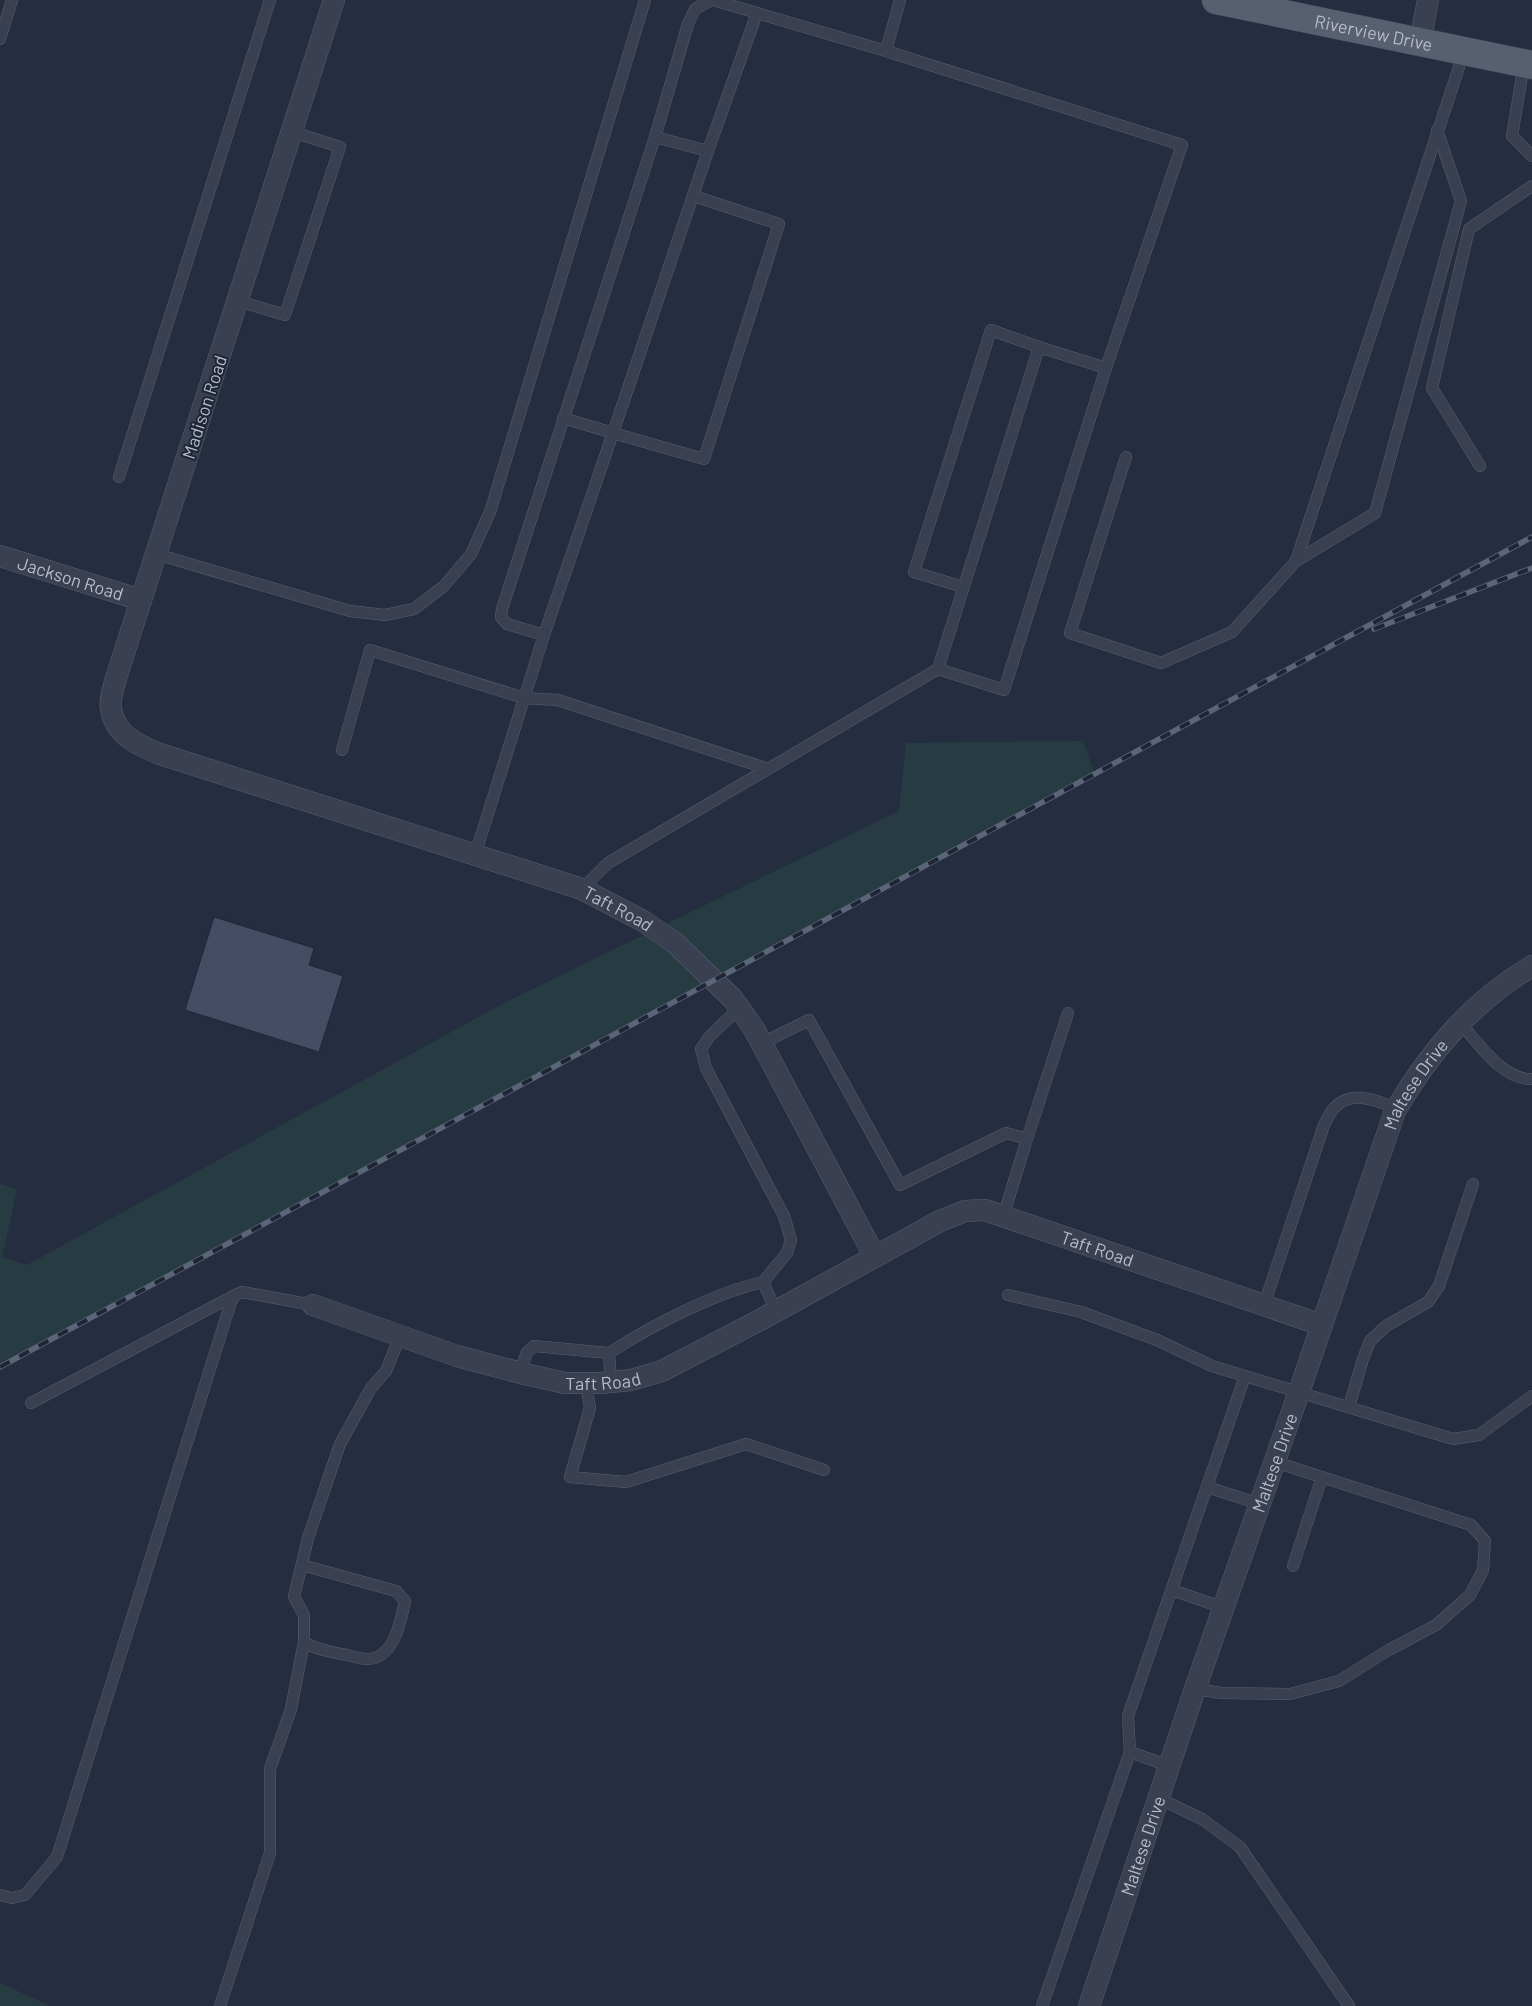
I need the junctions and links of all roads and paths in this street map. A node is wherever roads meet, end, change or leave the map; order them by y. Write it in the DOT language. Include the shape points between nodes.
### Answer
graph roads {
  1 [pos="12,0"];
  2 [pos="270,0"];
  3 [pos="334,0"];
  4 [pos="645,0"];
  5 [pos="712,0"];
  6 [pos="900,0"];
  7 [pos="1216,0"];
  8 [pos="1428,0"];
  9 [pos="757,13"];
  10 [pos="0,39"];
  11 [pos="1420,42"];
  12 [pos="886,51"];
  13 [pos="1464,52"];
  14 [pos="1528,65"];
  15 [pos="1437,130"];
  16 [pos="293,132"];
  17 [pos="655,137"];
  18 [pos="708,151"];
  19 [pos="1532,156"];
  20 [pos="1532,186"];
  21 [pos="694,196"];
  22 [pos="238,301"];
  23 [pos="1039,347"];
  24 [pos="1106,368"];
  25 [pos="563,418"];
  26 [pos="613,433"];
  27 [pos="1126,457"];
  28 [pos="1480,466"];
  29 [pos="119,477"];
  30 [pos="156,554"];
  31 [pos="0,556"];
  32 [pos="1296,561"];
  33 [pos="963,587"];
  34 [pos="141,600"];
  35 [pos="544,635"];
  36 [pos="938,669"];
  37 [pos="524,698"];
  38 [pos="342,750"];
  39 [pos="199,767"];
  40 [pos="768,769"];
  41 [pos="475,855"];
  42 [pos="582,889"];
  43 [pos="1532,966"];
  44 [pos="739,1008"];
  45 [pos="1068,1014"];
  46 [pos="1460,1023"];
  47 [pos="762,1043"];
  48 [pos="1532,1079"];
  49 [pos="1397,1108"];
  50 [pos="1027,1139"];
  51 [pos="1473,1184"];
  52 [pos="1003,1216"];
  53 [pos="875,1257"];
  54 [pos="763,1282"];
  55 [pos="1008,1294"];
  56 [pos="235,1295"];
  57 [pos="313,1305"];
  58 [pos="1264,1305"];
  59 [pos="776,1311"];
  60 [pos="1322,1325"];
  61 [pos="400,1336"];
  62 [pos="609,1353"];
  63 [pos="520,1373"];
  64 [pos="1245,1376"];
  65 [pos="586,1382"];
  66 [pos="611,1382"];
  67 [pos="1300,1392"];
  68 [pos="1532,1396"];
  69 [pos="31,1403"];
  70 [pos="1349,1408"];
  71 [pos="1275,1462"];
  72 [pos="824,1470"];
  73 [pos="1322,1477"];
  74 [pos="1207,1487"];
  75 [pos="1260,1504"];
  76 [pos="302,1565"];
  77 [pos="1293,1566"];
  78 [pos="1172,1590"];
  79 [pos="1224,1608"];
  80 [pos="304,1642"];
  81 [pos="1195,1689"];
  82 [pos="1130,1752"];
  83 [pos="1169,1766"];
  84 [pos="1158,1798"];
  85 [pos="0,1895"];
  86 [pos="220,2006"];
  87 [pos="1042,2006"];
  88 [pos="1089,2006"];
  89 [pos="1348,2006"];
  1 -- 10 [label="lane"];
  2 -- 29 [label="lane"];
  3 -- 16 [label="street, Madison Road"];
  4 -- 30 [label="lane" via="490,512 471,554 444,586 414,609 385,614 350,611"];
  5 -- 9 [label="lane"];
  5 -- 17 [label="lane" via="695,9 688,24"];
  6 -- 12 [label="lane"];
  7 -- 11 [label="main road, Riverview Drive"];
  8 -- 11 [label="street"];
  9 -- 12 [label="lane"];
  9 -- 18 [label="lane"];
  11 -- 13 [label="main road, Riverview Drive"];
  12 -- 24 [label="lane" via="1182,145"];
  13 -- 14 [label="main road, Riverview Drive"];
  13 -- 15 [label="lane"];
  14 -- 19 [label="lane" via="1512,136"];
  15 -- 32 [label="lane"];
  15 -- 32 [label="lane" via="1461,201 1375,513"];
  16 -- 22 [label="street, Madison Road"];
  16 -- 22 [label="lane" via="340,147 285,315"];
  17 -- 18 [label="lane"];
  17 -- 25 [label="lane"];
  18 -- 21 [label="lane"];
  20 -- 28 [label="lane" via="1469,229 1432,388"];
  21 -- 26 [label="lane"];
  21 -- 26 [label="lane" via="778,224 704,459"];
  22 -- 30 [label="street, Madison Road"];
  23 -- 24 [label="lane"];
  23 -- 33 [label="lane"];
  23 -- 33 [label="lane" via="991,330 914,572"];
  24 -- 36 [label="lane" via="1004,690"];
  25 -- 26 [label="lane"];
  25 -- 35 [label="lane" via="501,616 507,624"];
  26 -- 35 [label="lane"];
  27 -- 32 [label="lane" via="1070,633 1161,663 1232,632"];
  30 -- 34 [label="street, Madison Road"];
  31 -- 34 [label="street, Jackson Road"];
  33 -- 36 [label="lane"];
  34 -- 39 [label="street, Madison Road" via="116,678 110,708 118,728 135,743"];
  35 -- 37 [label="lane"];
  36 -- 40 [label="lane"];
  37 -- 38 [label="lane" via="370,650"];
  37 -- 40 [label="lane" via="558,700"];
  37 -- 41 [label="lane"];
  39 -- 41 [label="street, Taft Road"];
  40 -- 42 [label="lane" via="608,863"];
  41 -- 42 [label="street, Taft Road"];
  42 -- 44 [label="street, Taft Road" via="643,921 675,943 715,980"];
  43 -- 46 [label="street, Maltese Drive" via="1507,981"];
  44 -- 47 [label="street, Taft Road"];
  44 -- 54 [label="lane" via="701,1049 706,1068 784,1216 791,1240 787,1253"];
  45 -- 50 [label="lane"];
  46 -- 48 [label="lane" via="1506,1073"];
  46 -- 49 [label="street, Maltese Drive" via="1444,1038 1417,1074"];
  47 -- 50 [label="lane" via="809,1020 900,1185 1006,1133"];
  47 -- 53 [label="street, Taft Road"];
  49 -- 58 [label="lane" via="1364,1096 1346,1100 1334,1108 1324,1125"];
  49 -- 60 [label="street, Maltese Drive"];
  50 -- 52 [label="lane"];
  51 -- 70 [label="lane" via="1439,1286 1428,1302 1386,1326 1370,1341"];
  52 -- 53 [label="street, Taft Road" via="985,1210 965,1211"];
  52 -- 58 [label="street, Taft Road"];
  53 -- 59 [label="street, Taft Road"];
  54 -- 59 [label="lane"];
  54 -- 62 [label="lane" via="739,1287 671,1318"];
  55 -- 64 [label="lane" via="1081,1312 1157,1340 1212,1366"];
  56 -- 57 [label="lane" via="242,1292"];
  56 -- 69 [label="lane"];
  56 -- 85 [label="lane" via="57,1857 25,1894 12,1898"];
  57 -- 61 [label="street, Taft Road"];
  58 -- 60 [label="street, Taft Road"];
  59 -- 66 [label="street, Taft Road" via="662,1371"];
  60 -- 67 [label="street, Maltese Drive"];
  61 -- 63 [label="street, Taft Road"];
  61 -- 76 [label="lane" via="386,1371 371,1388 340,1444"];
  62 -- 63 [label="lane" via="534,1346 527,1352"];
  62 -- 66 [label="lane"];
  63 -- 65 [label="street, Taft Road" via="565,1383"];
  64 -- 67 [label="lane"];
  64 -- 74 [label="lane"];
  65 -- 66 [label="street, Taft Road"];
  65 -- 72 [label="lane" via="590,1408 570,1477 626,1482 746,1444"];
  67 -- 70 [label="lane"];
  67 -- 71 [label="street, Maltese Drive"];
  68 -- 70 [label="lane" via="1479,1436 1454,1439"];
  71 -- 73 [label="lane"];
  71 -- 75 [label="street, Maltese Drive"];
  73 -- 77 [label="lane"];
  73 -- 81 [label="lane" via="1471,1525 1485,1541 1483,1570 1470,1594 1436,1624 1339,1681 1290,1694 1222,1694"];
  74 -- 75 [label="lane"];
  74 -- 78 [label="lane"];
  75 -- 79 [label="street, Maltese Drive"];
  76 -- 80 [label="lane" via="294,1597 304,1614"];
  76 -- 80 [label="lane" via="396,1591 405,1601 394,1639 376,1658 323,1650"];
  78 -- 79 [label="lane"];
  78 -- 82 [label="lane" via="1128,1716"];
  79 -- 81 [label="street, Maltese Drive"];
  80 -- 86 [label="lane" via="291,1709 270,1770 270,1853"];
  81 -- 83 [label="street, Maltese Drive"];
  82 -- 83 [label="lane"];
  82 -- 87 [label="lane"];
  83 -- 84 [label="street, Maltese Drive"];
  84 -- 88 [label="street, Maltese Drive"];
  84 -- 89 [label="lane" via="1202,1819 1240,1847"];
}
